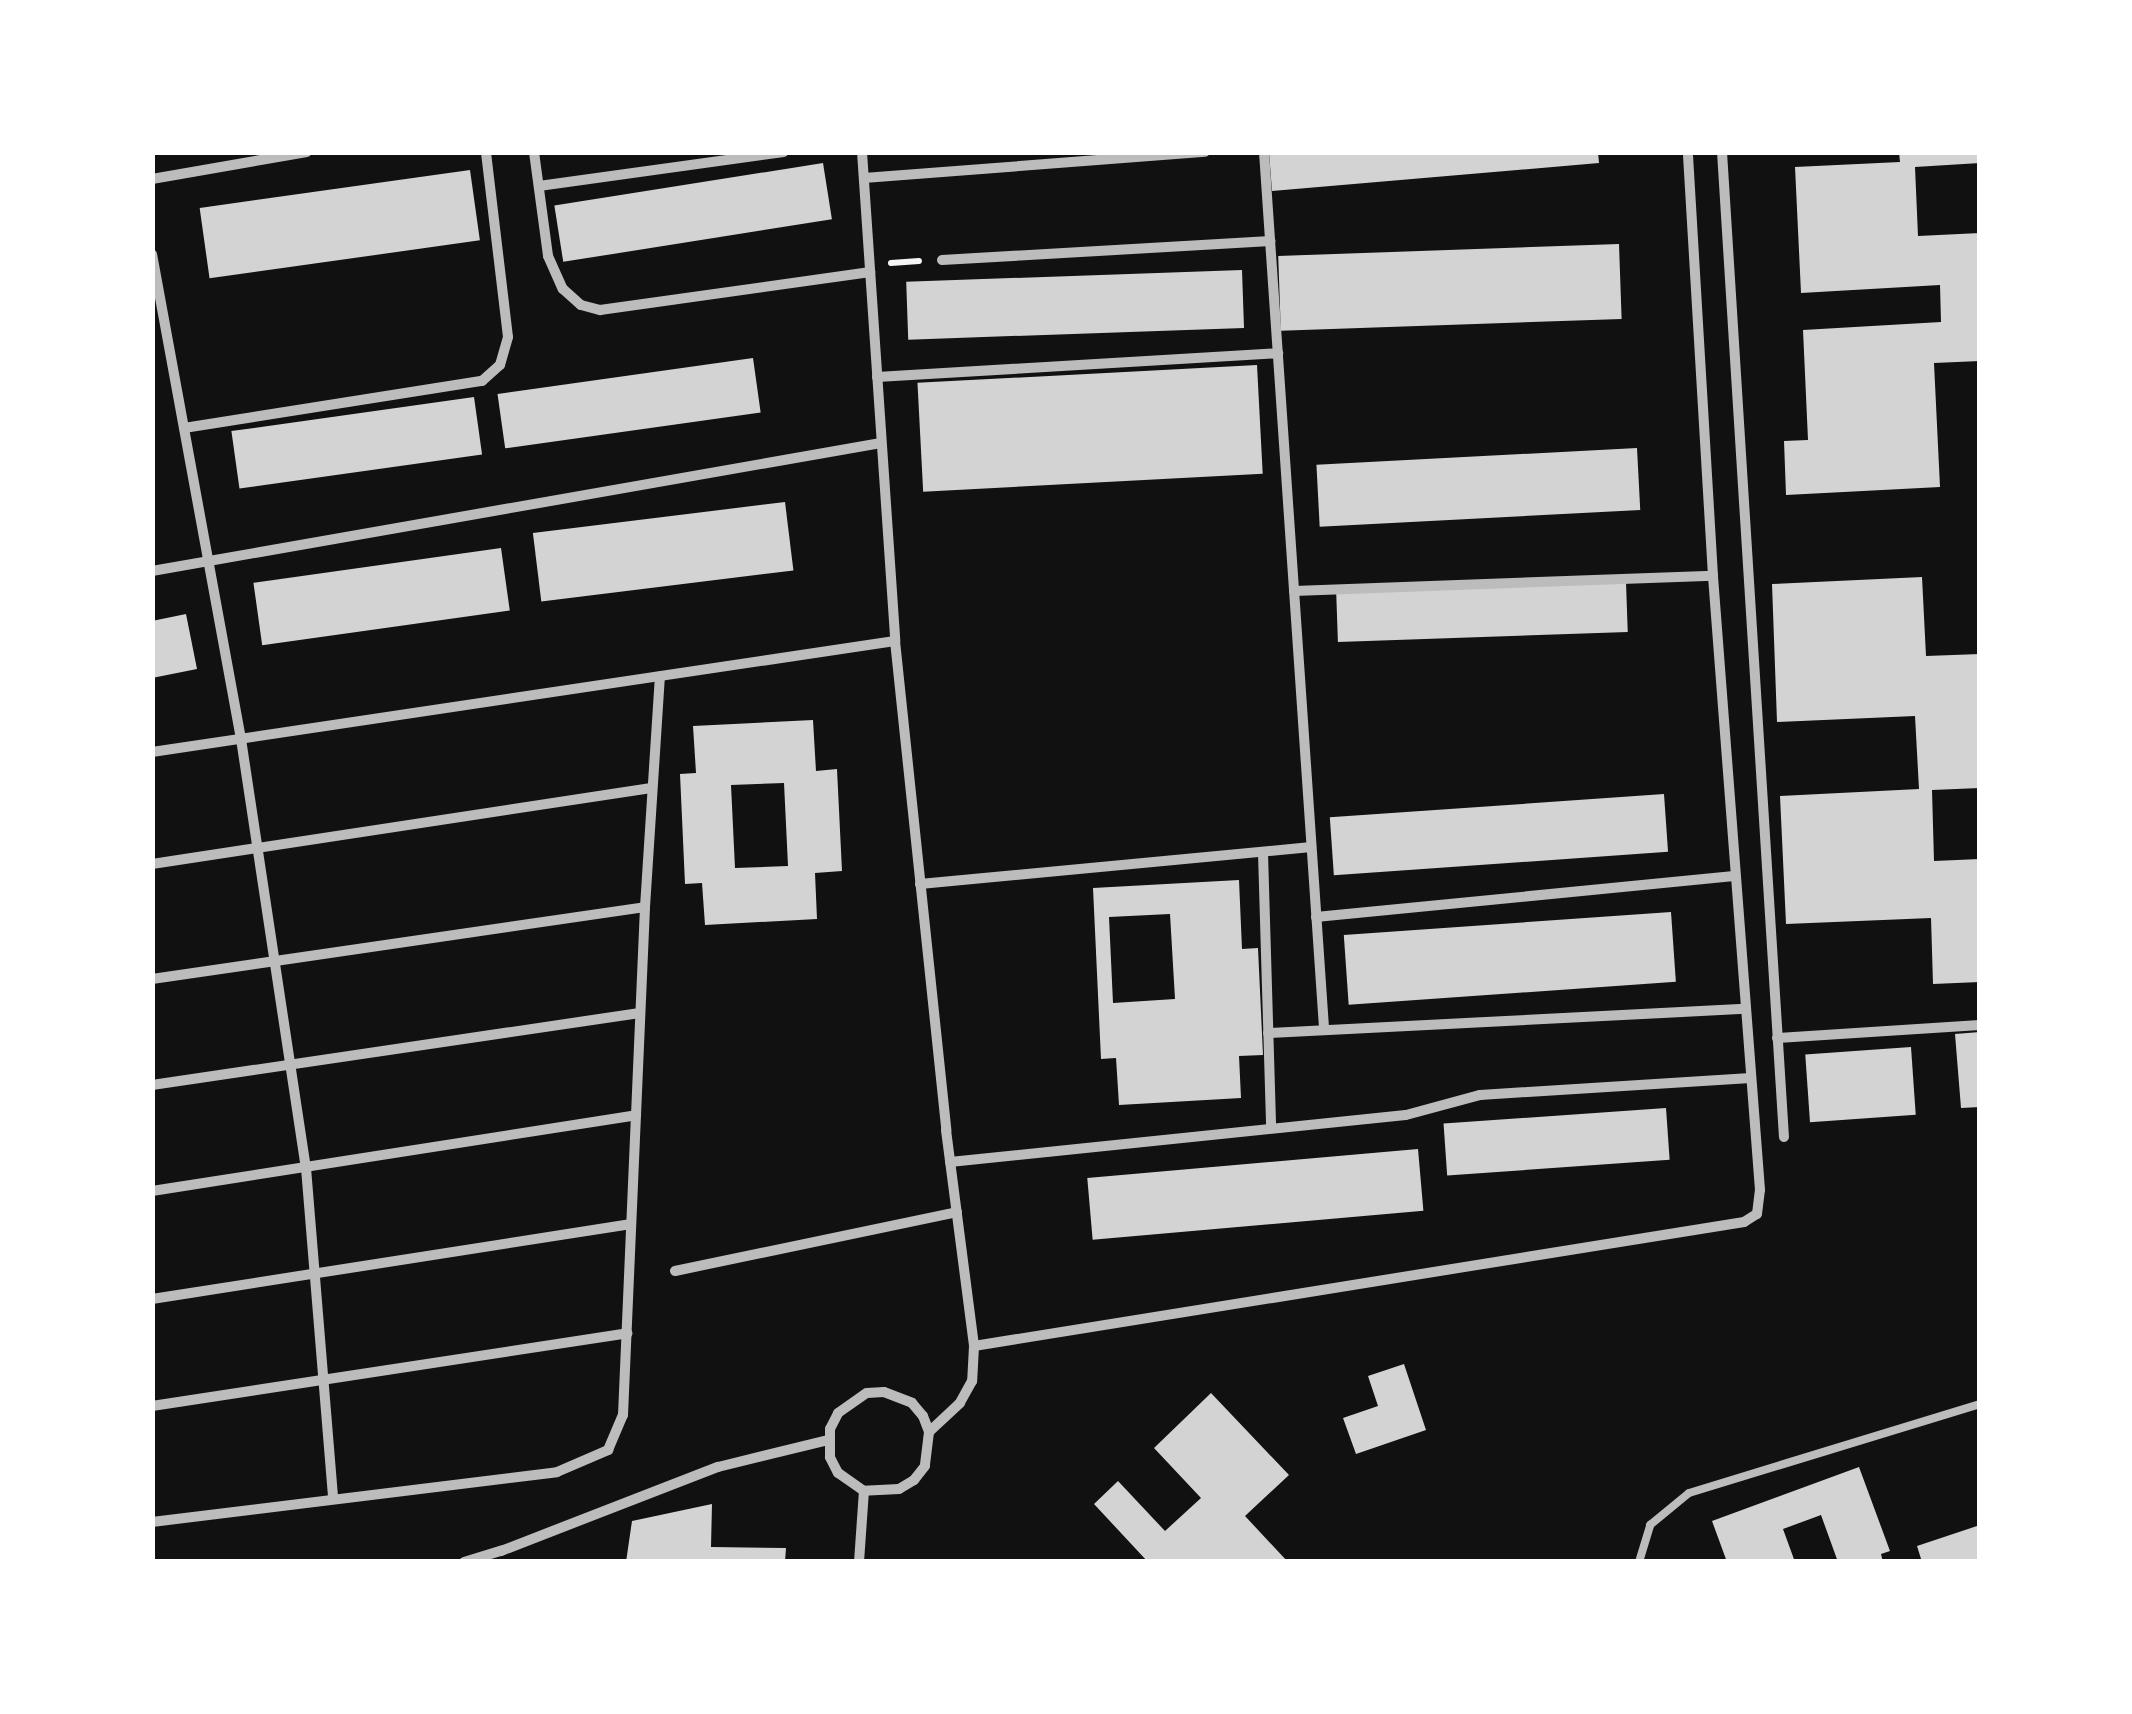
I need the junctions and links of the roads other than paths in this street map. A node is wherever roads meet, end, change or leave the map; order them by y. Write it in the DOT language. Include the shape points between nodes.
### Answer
graph roads {
  1 [pos="307,152"];
  2 [pos="486,152"];
  3 [pos="534,152"];
  4 [pos="784,152"];
  5 [pos="862,152"];
  6 [pos="1204,152"];
  7 [pos="1264,152"];
  8 [pos="1688,152"];
  9 [pos="1722,152"];
  10 [pos="864,178"];
  11 [pos="152,180"];
  12 [pos="539,186"];
  13 [pos="1270,241"];
  14 [pos="152,254"];
  15 [pos="942,260"];
  16 [pos="870,268"];
  17 [pos="1278,353"];
  18 [pos="877,377"];
  19 [pos="184,428"];
  20 [pos="882,442"];
  21 [pos="208,562"];
  22 [pos="152,572"];
  23 [pos="1714,576"];
  24 [pos="1294,591"];
  25 [pos="895,642"];
  26 [pos="660,676"];
  27 [pos="242,739"];
  28 [pos="152,752"];
  29 [pos="651,788"];
  30 [pos="258,846"];
  31 [pos="1311,846"];
  32 [pos="1263,853"];
  33 [pos="152,864"];
  34 [pos="1734,876"];
  35 [pos="920,884"];
  36 [pos="644,907"];
  37 [pos="1316,917"];
  38 [pos="275,961"];
  39 [pos="152,979"];
  40 [pos="1744,1009"];
  41 [pos="640,1013"];
  42 [pos="1980,1025"];
  43 [pos="1324,1028"];
  44 [pos="1268,1033"];
  45 [pos="1778,1038"];
  46 [pos="290,1064"];
  47 [pos="1750,1078"];
  48 [pos="152,1085"];
  49 [pos="636,1115"];
  50 [pos="1270,1128"];
  51 [pos="1784,1137"];
  52 [pos="950,1162"];
  53 [pos="306,1168"];
  54 [pos="152,1191"];
  55 [pos="957,1212"];
  56 [pos="631,1224"];
  57 [pos="675,1271"];
  58 [pos="314,1273"];
  59 [pos="152,1299"];
  60 [pos="626,1334"];
  61 [pos="974,1346"];
  62 [pos="323,1377"];
  63 [pos="1980,1404"];
  64 [pos="152,1406"];
  65 [pos="929,1432"];
  66 [pos="828,1440"];
  67 [pos="864,1492"];
  68 [pos="333,1496"];
  69 [pos="152,1522"];
  70 [pos="464,1562"];
  71 [pos="860,1562"];
  72 [pos="1638,1562"];
  1 -- 11 [label="street"];
  2 -- 19 [label="street" via="508,336 500,365 482,381"];
  3 -- 12 [label="street"];
  4 -- 12 [label="street"];
  5 -- 10 [label="street"];
  6 -- 10 [label="street"];
  7 -- 13 [label="street"];
  8 -- 23 [label="street"];
  9 -- 45 [label="street"];
  10 -- 16 [label="street"];
  12 -- 16 [label="street" via="548,256 580,305 600,310"];
  13 -- 15 [label="street"];
  13 -- 17 [label="street"];
  14 -- 19 [label="street"];
  16 -- 18 [label="street"];
  17 -- 18 [label="street"];
  17 -- 24 [label="street"];
  18 -- 20 [label="street"];
  19 -- 21 [label="street"];
  20 -- 21 [label="street"];
  20 -- 25 [label="street"];
  21 -- 22 [label="street"];
  21 -- 27 [label="street"];
  23 -- 24 [label="street"];
  23 -- 34 [label="street"];
  24 -- 31 [label="street"];
  25 -- 26 [label="street"];
  25 -- 35 [label="street"];
  26 -- 27 [label="street"];
  26 -- 29 [label="street"];
  27 -- 28 [label="street"];
  27 -- 30 [label="street"];
  29 -- 30 [label="street"];
  29 -- 36 [label="street"];
  30 -- 33 [label="street"];
  30 -- 38 [label="street"];
  31 -- 32 [label="street"];
  31 -- 37 [label="street"];
  32 -- 35 [label="street"];
  32 -- 44 [label="street"];
  34 -- 37 [label="street"];
  34 -- 40 [label="street"];
  35 -- 52 [label="street"];
  36 -- 38 [label="street"];
  36 -- 41 [label="street"];
  37 -- 43 [label="street"];
  38 -- 39 [label="street"];
  38 -- 46 [label="street"];
  40 -- 43 [label="street"];
  40 -- 47 [label="street"];
  41 -- 46 [label="street"];
  41 -- 49 [label="street"];
  42 -- 45 [label="street"];
  43 -- 44 [label="street"];
  44 -- 50 [label="street"];
  45 -- 51 [label="street"];
  46 -- 48 [label="street"];
  46 -- 53 [label="street"];
  47 -- 50 [label="street" via="1480,1095 1406,1114"];
  47 -- 61 [label="street" via="1760,1190 1757,1214 1744,1222"];
  49 -- 53 [label="street"];
  49 -- 56 [label="street"];
  50 -- 52 [label="street"];
  52 -- 55 [label="street"];
  53 -- 54 [label="street"];
  53 -- 58 [label="street"];
  55 -- 57 [label="street"];
  55 -- 61 [label="street"];
  56 -- 58 [label="street"];
  56 -- 60 [label="street"];
  58 -- 59 [label="street"];
  58 -- 62 [label="street"];
  60 -- 62 [label="street"];
  60 -- 68 [label="street" via="623,1415 608,1450 557,1472"];
  61 -- 65 [label="street" via="972,1381 960,1403"];
  62 -- 64 [label="street"];
  62 -- 68 [label="street"];
  63 -- 72 [label="lane" via="1689,1493 1650,1525"];
  65 -- 66 [label="street" via="912,1403 866,1393 838,1413"];
  65 -- 67 [label="street" via="925,1466 914,1480 899,1490"];
  66 -- 67 [label="street" via="838,1473"];
  66 -- 70 [label="street" via="718,1467"];
  67 -- 71 [label="street"];
  68 -- 69 [label="street"];
}
